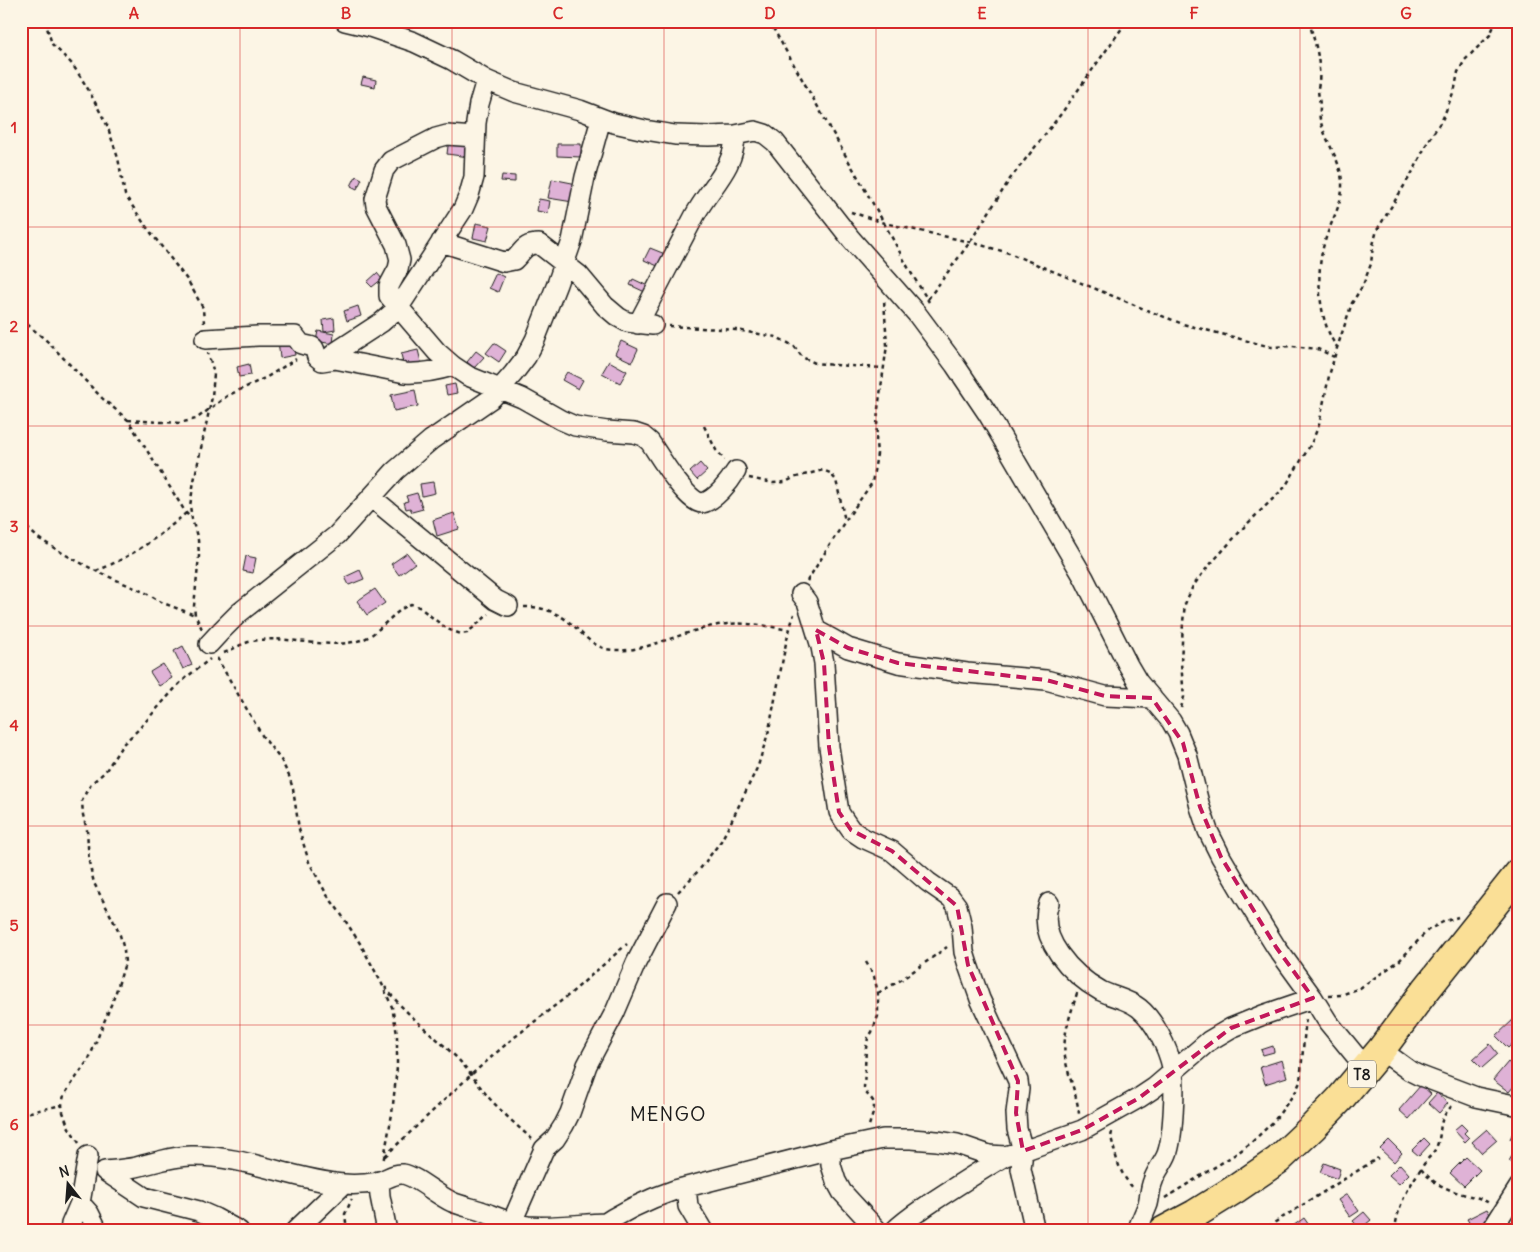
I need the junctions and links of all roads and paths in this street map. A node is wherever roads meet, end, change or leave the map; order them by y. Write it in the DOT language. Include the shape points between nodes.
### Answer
graph roads {
  1 [pos="345,21"];
  2 [pos="769,21"];
  3 [pos="1127,21"];
  4 [pos="1309,21"];
  5 [pos="1496,21"];
  6 [pos="486,80"];
  7 [pos="601,119"];
  8 [pos="735,135"];
  9 [pos="475,137"];
  10 [pos="849,211"];
  11 [pos="884,223"];
  12 [pos="441,242"];
  13 [pos="970,242"];
  14 [pos="564,263"];
  15 [pos="878,269"];
  16 [pos="928,299"];
  17 [pos="399,306"];
  18 [pos="932,308"];
  19 [pos="21,319"];
  20 [pos="645,325"];
  21 [pos="205,339"];
  22 [pos="313,346"];
  23 [pos="1337,348"];
  24 [pos="1334,357"];
  25 [pos="327,360"];
  26 [pos="453,366"];
  27 [pos="884,368"];
  28 [pos="501,388"];
  29 [pos="128,420"];
  30 [pos="704,426"];
  31 [pos="736,471"];
  32 [pos="372,497"];
  33 [pos="186,513"];
  34 [pos="192,519"];
  35 [pos="845,521"];
  36 [pos="21,522"];
  37 [pos="96,571"];
  38 [pos="801,594"];
  39 [pos="504,604"];
  40 [pos="195,615"];
  41 [pos="789,630"];
  42 [pos="816,630"];
  43 [pos="209,644"];
  44 [pos="1152,698"];
  45 [pos="1171,721"];
  46 [pos="1519,872"];
  47 [pos="667,903"];
  48 [pos="1049,903"];
  49 [pos="1488,911"];
  50 [pos="963,933"];
  51 [pos="629,942"];
  52 [pos="866,962"];
  53 [pos="1082,977"];
  54 [pos="382,984"];
  55 [pos="878,993"];
  56 [pos="1309,999"];
  57 [pos="1368,1058"];
  58 [pos="1173,1072"];
  59 [pos="472,1074"];
  60 [pos="1464,1092"];
  61 [pos="62,1105"];
  62 [pos="1519,1106"];
  63 [pos="1113,1113"];
  64 [pos="21,1114"];
  65 [pos="1082,1130"];
  66 [pos="870,1142"];
  67 [pos="544,1149"];
  68 [pos="831,1150"];
  69 [pos="1014,1153"];
  70 [pos="88,1156"];
  71 [pos="385,1156"];
  72 [pos="1378,1158"];
  73 [pos="1421,1169"];
  74 [pos="379,1182"];
  75 [pos="352,1184"];
  76 [pos="686,1187"];
  77 [pos="1519,1187"];
  78 [pos="80,1204"];
  79 [pos="1148,1204"];
  80 [pos="1501,1215"];
  81 [pos="509,1227"];
  82 [pos="599,1227"];
  83 [pos="1145,1230"];
  84 [pos="70,1231"];
  85 [pos="98,1231"];
  86 [pos="239,1231"];
  87 [pos="295,1231"];
  88 [pos="347,1231"];
  89 [pos="387,1231"];
  90 [pos="703,1231"];
  91 [pos="878,1231"];
  92 [pos="894,1231"];
  93 [pos="1035,1231"];
  94 [pos="1261,1231"];
  95 [pos="1395,1231"];
  96 [pos="1490,1231"];
  1 -- 6 [label="street" via="414,42"];
  2 -- 11 [label="path"];
  3 -- 13 [label="path" via="1062,114 1010,179"];
  4 -- 23 [label="path" via="1320,71 1320,118 1342,174 1336,212 1320,260 1322,307"];
  5 -- 23 [label="path" via="1490,35 1465,60 1458,72 1443,118 1377,230 1371,264 1352,303"];
  6 -- 7 [label="street"];
  6 -- 9 [label="street"];
  7 -- 8 [label="street" via="675,135"];
  7 -- 14 [label="street"];
  8 -- 15 [label="street" via="755,131 775,142 850,239"];
  8 -- 20 [label="street" via="735,148 728,167 696,215"];
  9 -- 12 [label="street" via="474,177 469,195"];
  9 -- 17 [label="street" via="447,135 436,138 391,161 384,170 375,199 399,254 399,264 388,292 390,299"];
  10 -- 11 [label="path"];
  11 -- 13 [label="path"];
  11 -- 16 [label="path"];
  12 -- 14 [label="street" via="504,262 514,260 530,244 539,244"];
  12 -- 17 [label="street"];
  13 -- 16 [label="path"];
  13 -- 24 [label="path" via="1009,253 1183,324 1271,348 1318,349"];
  14 -- 20 [label="street" via="605,306 627,322"];
  14 -- 28 [label="street" via="535,340"];
  15 -- 27 [label="path" via="886,325"];
  15 -- 44 [label="street" via="923,321 988,414 1084,578 1128,665"];
  16 -- 18 [label="path"];
  17 -- 25 [label="street" via="382,322"];
  17 -- 26 [label="street"];
  19 -- 29 [label="path"];
  20 -- 27 [label="path" via="736,330 776,337 815,363"];
  21 -- 22 [label="street" via="295,336 301,344"];
  22 -- 25 [label="street" via="320,360"];
  22 -- 29 [label="path" via="268,377 227,396 196,419 179,423"];
  23 -- 24 [label="path"];
  24 -- 45 [label="path" via="1319,426 1291,479 1193,586 1185,604 1183,622 1183,702"];
  25 -- 26 [label="street" via="405,373 437,371"];
  26 -- 28 [label="street" via="468,376"];
  27 -- 35 [label="path" via="872,483"];
  28 -- 31 [label="street" via="575,426 643,436 695,502 703,503 712,498"];
  28 -- 32 [label="street" via="492,398 424,446"];
  29 -- 33 [label="path"];
  30 -- 31 [label="path" via="716,450"];
  31 -- 35 [label="path" via="748,478 773,483 823,470 830,473 836,480"];
  32 -- 39 [label="street"];
  32 -- 43 [label="street" via="337,535 240,613"];
  33 -- 34 [label="path"];
  33 -- 37 [label="path" via="141,548"];
  35 -- 38 [label="path"];
  36 -- 37 [label="path" via="38,538"];
  37 -- 40 [label="path"];
  38 -- 41 [label="path"];
  38 -- 42 [label="street"];
  39 -- 41 [label="path" via="554,612 596,644 606,649 625,651 712,626 736,623"];
  39 -- 61 [label="path" via="467,633 461,634 447,629 411,604 402,607 363,640 329,644 274,639 240,644 215,656 188,676 123,744 105,772 86,790 82,801 94,883 120,935 125,963 89,1059 64,1095"];
  41 -- 47 [label="path" via="773,712 758,766 713,853"];
  42 -- 44 [label="street" via="848,648 898,664 1041,679 1104,696"];
  42 -- 50 [label="street" via="826,678 827,722 840,812 851,830 896,854 951,898 957,906"];
  44 -- 45 [label="street"];
  45 -- 56 [label="street" via="1183,743 1208,831"];
  46 -- 49 [label="highway, T8"];
  47 -- 67 [label="street" via="588,1065 564,1126"];
  48 -- 53 [label="street" via="1045,912 1050,940 1070,968"];
  49 -- 56 [label="path" via="1456,918 1428,930 1399,961 1360,988 1341,995"];
  49 -- 57 [label="highway, T8"];
  50 -- 55 [label="path" via="924,965"];
  50 -- 69 [label="street" via="964,952 980,999 1020,1089"];
  51 -- 59 [label="path"];
  52 -- 55 [label="path"];
  53 -- 58 [label="street" via="1100,990 1138,1007 1149,1018 1167,1052"];
  53 -- 65 [label="path" via="1064,1044"];
  54 -- 59 [label="path" via="396,1003"];
  55 -- 66 [label="path" via="878,1016 868,1038 863,1080 865,1092 874,1106 868,1132"];
  56 -- 57 [label="street" via="1328,1022"];
  56 -- 58 [label="street" via="1231,1028 1209,1041"];
  56 -- 79 [label="path" via="1300,1082 1274,1121 1239,1152 1171,1196"];
  57 -- 60 [label="street"];
  57 -- 83 [label="highway, T8" via="1340,1099 1278,1160 1195,1214"];
  58 -- 63 [label="street"];
  58 -- 79 [label="street" via="1169,1147 1153,1181"];
  59 -- 67 [label="path" via="491,1099"];
  59 -- 71 [label="path"];
  60 -- 62 [label="street"];
  60 -- 73 [label="path" via="1443,1116 1435,1150"];
  61 -- 64 [label="path"];
  61 -- 70 [label="path" via="68,1126"];
  63 -- 65 [label="street"];
  63 -- 79 [label="path" via="1111,1137 1120,1169"];
  65 -- 69 [label="street"];
  66 -- 68 [label="street"];
  66 -- 69 [label="street" via="937,1140 989,1155"];
  67 -- 81 [label="street"];
  68 -- 76 [label="street"];
  68 -- 91 [label="street" via="831,1165 842,1192"];
  69 -- 92 [label="street" via="976,1173"];
  69 -- 93 [label="street" via="1021,1169"];
  70 -- 78 [label="street"];
  72 -- 94 [label="path"];
  73 -- 80 [label="path" via="1435,1183 1484,1200"];
  73 -- 95 [label="path" via="1400,1204"];
  74 -- 75 [label="street"];
  74 -- 81 [label="street" via="402,1174 412,1177 434,1192"];
  74 -- 89 [label="street"];
  75 -- 86 [label="street" via="307,1178 214,1157 176,1157 106,1172 144,1197 216,1218"];
  75 -- 87 [label="street"];
  75 -- 88 [label="path" via="356,1190 345,1214"];
  76 -- 82 [label="street" via="650,1198"];
  76 -- 90 [label="street" via="688,1206"];
  77 -- 80 [label="street"];
  78 -- 84 [label="street"];
  78 -- 85 [label="street"];
  79 -- 83 [label="street"];
  80 -- 96 [label="street"];
  81 -- 82 [label="street"];
}
